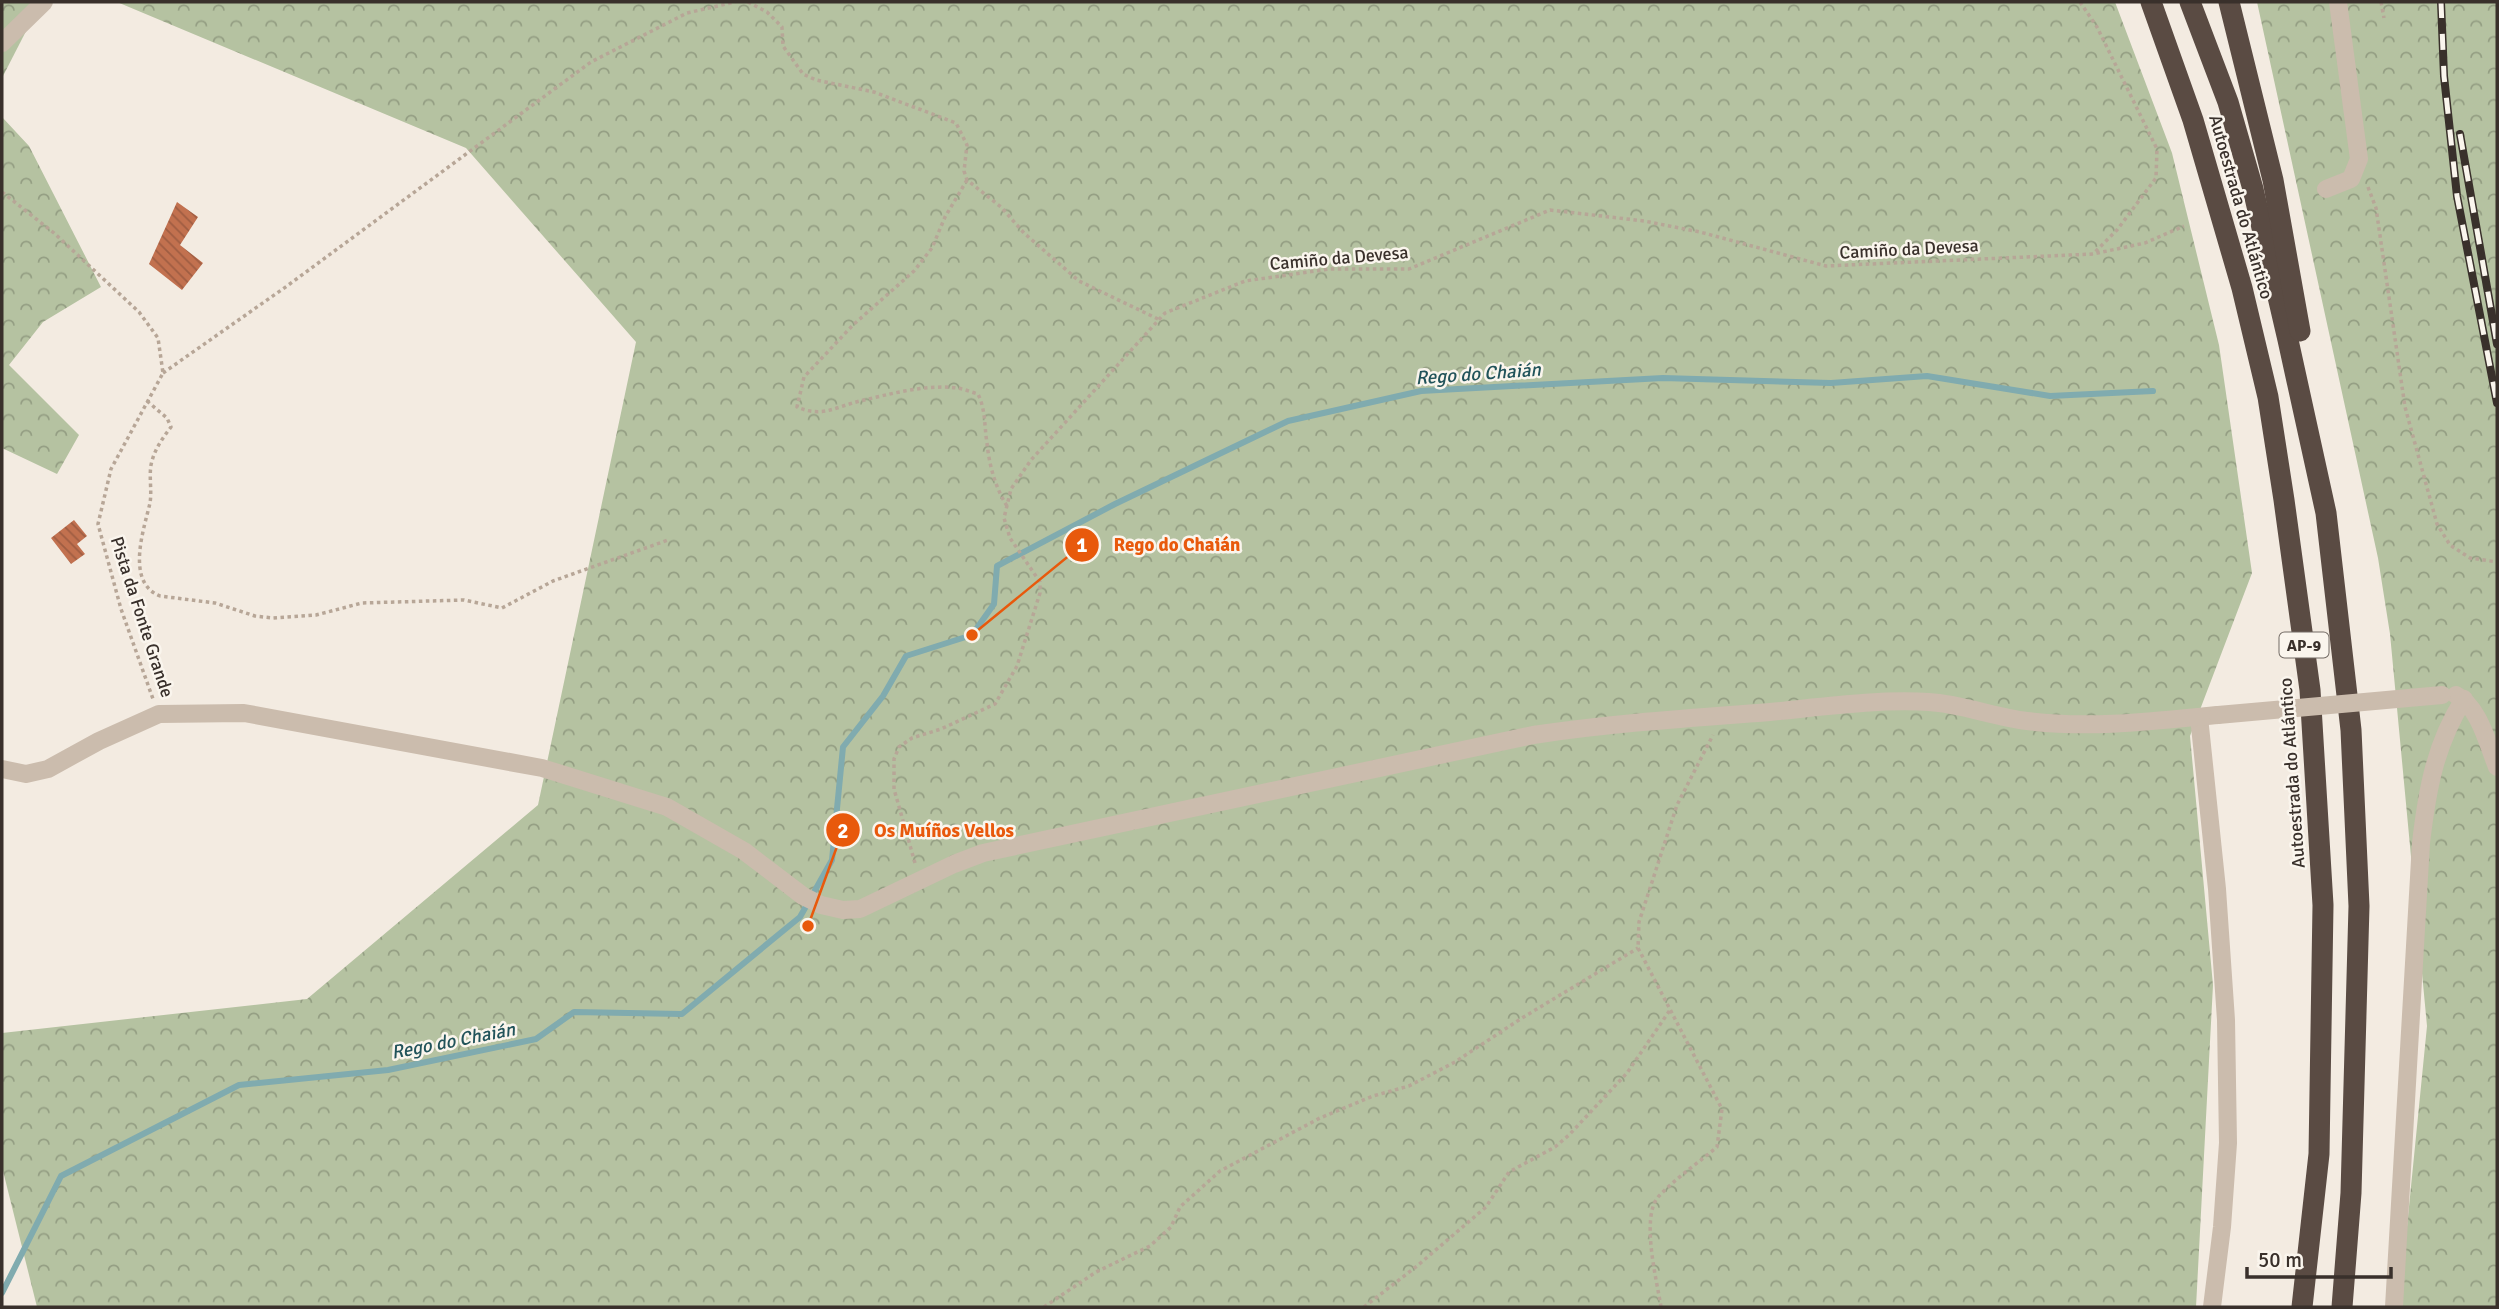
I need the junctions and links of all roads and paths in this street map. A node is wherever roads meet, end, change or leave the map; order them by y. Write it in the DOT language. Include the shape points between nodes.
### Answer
graph roads {
  1 [pos="44,2"];
  2 [pos="735,2"];
  3 [pos="748,2"];
  4 [pos="2080,2"];
  5 [pos="2151,2"];
  6 [pos="2190,2"];
  7 [pos="2229,2"];
  8 [pos="2338,2"];
  9 [pos="2381,2"];
  10 [pos="2384,18"];
  11 [pos="2,43"];
  12 [pos="2355,172"];
  13 [pos="967,180"];
  14 [pos="2326,189"];
  15 [pos="2,192"];
  16 [pos="2184,226"];
  17 [pos="2093,254"];
  18 [pos="1158,319"];
  19 [pos="163,373"];
  20 [pos="147,401"];
  21 [pos="1007,506"];
  22 [pos="2326,513"];
  23 [pos="668,540"];
  24 [pos="2497,562"];
  25 [pos="2464,699"];
  26 [pos="159,714"];
  27 [pos="1723,715"];
  28 [pos="2199,717"];
  29 [pos="2497,767"];
  30 [pos="2,769"];
  31 [pos="920,882"];
  32 [pos="1637,948"];
  33 [pos="1670,1010"];
  34 [pos="1044,1307"];
  35 [pos="1364,1307"];
  36 [pos="1661,1307"];
  37 [pos="2212,1307"];
  38 [pos="2302,1307"];
  39 [pos="2342,1307"];
  40 [pos="2394,1307"];
  1 -- 11 [label="street"];
  2 -- 19 [label="path" via="687,13 591,62"];
  3 -- 13 [label="path" via="782,27 783,46 803,74 874,92 956,123 967,145"];
  4 -- 17 [label="path" via="2157,149 2156,178"];
  5 -- 38 [label="highway, Autoestrada do Atlántico / AP-9" via="2193,120 2262,374 2310,690 2323,919 2319,1154"];
  6 -- 22 [label="highway, Autoestrada do Atlántico / AP-9" via="2228,102 2253,189"];
  7 -- 22 [label="highway" via="2273,180 2324,448"];
  8 -- 12 [label="street" via="2358,139"];
  9 -- 10 [label="path"];
  12 -- 14 [label="street" via="2344,183"];
  12 -- 24 [label="path" via="2371,190 2376,208 2405,407 2437,524 2450,545 2470,558"];
  13 -- 18 [label="path" via="1079,281"];
  13 -- 21 [label="path" via="944,217 932,248 804,377 797,407 828,412 850,403 918,390 958,388 978,394 985,408 991,468"];
  15 -- 19 [label="path" via="139,312 158,338"];
  16 -- 17 [label="path, Camiño da Devesa" via="2145,243"];
  17 -- 18 [label="path, Camiño da Devesa" via="1826,267 1700,232 1550,209 1409,269 1329,269 1245,281"];
  18 -- 21 [label="path, Camiño da Devesa" via="1031,460 1011,489"];
  19 -- 20 [label="path, Pista da Fonte Grande"];
  20 -- 23 [label="path" via="171,427 157,446 151,466 150,501 139,556 145,585 160,596 215,603 273,618 316,615 362,603 464,600 502,608 554,581"];
  20 -- 26 [label="path, Pista da Fonte Grande" via="111,469 98,524 121,608"];
  21 -- 31 [label="path, Camiño da Devesa" via="1004,519 1010,537 1040,582 1017,666 995,704 912,738 894,759 894,789"];
  22 -- 39 [label="highway, Autoestrada do Atlántico / AP-9" via="2351,730 2359,906 2351,1193"];
  25 -- 28 [label="street, bridge" via="2442,695"];
  25 -- 29 [label="street"];
  25 -- 40 [label="street" via="2438,752 2421,843"];
  26 -- 30 [label="street" via="48,769 26,774"];
  26 -- 31 [label="street" via="244,713 542,768 667,807 744,851 803,896 842,910 860,909"];
  27 -- 28 [label="street" via="1930,702 2047,723 2125,724"];
  27 -- 31 [label="street" via="1520,737 983,853"];
  27 -- 32 [label="path" via="1676,805 1639,922"];
  28 -- 37 [label="street" via="2226,1020 2228,1143"];
  32 -- 33 [label="path"];
  32 -- 34 [label="path" via="1455,1062 1409,1086 1320,1118 1220,1171 1180,1207 1171,1227 1150,1246 1096,1272"];
  33 -- 35 [label="path" via="1627,1073 1569,1135 1509,1172 1486,1207"];
  33 -- 36 [label="path" via="1722,1109 1717,1147 1657,1198 1651,1214"];
}
